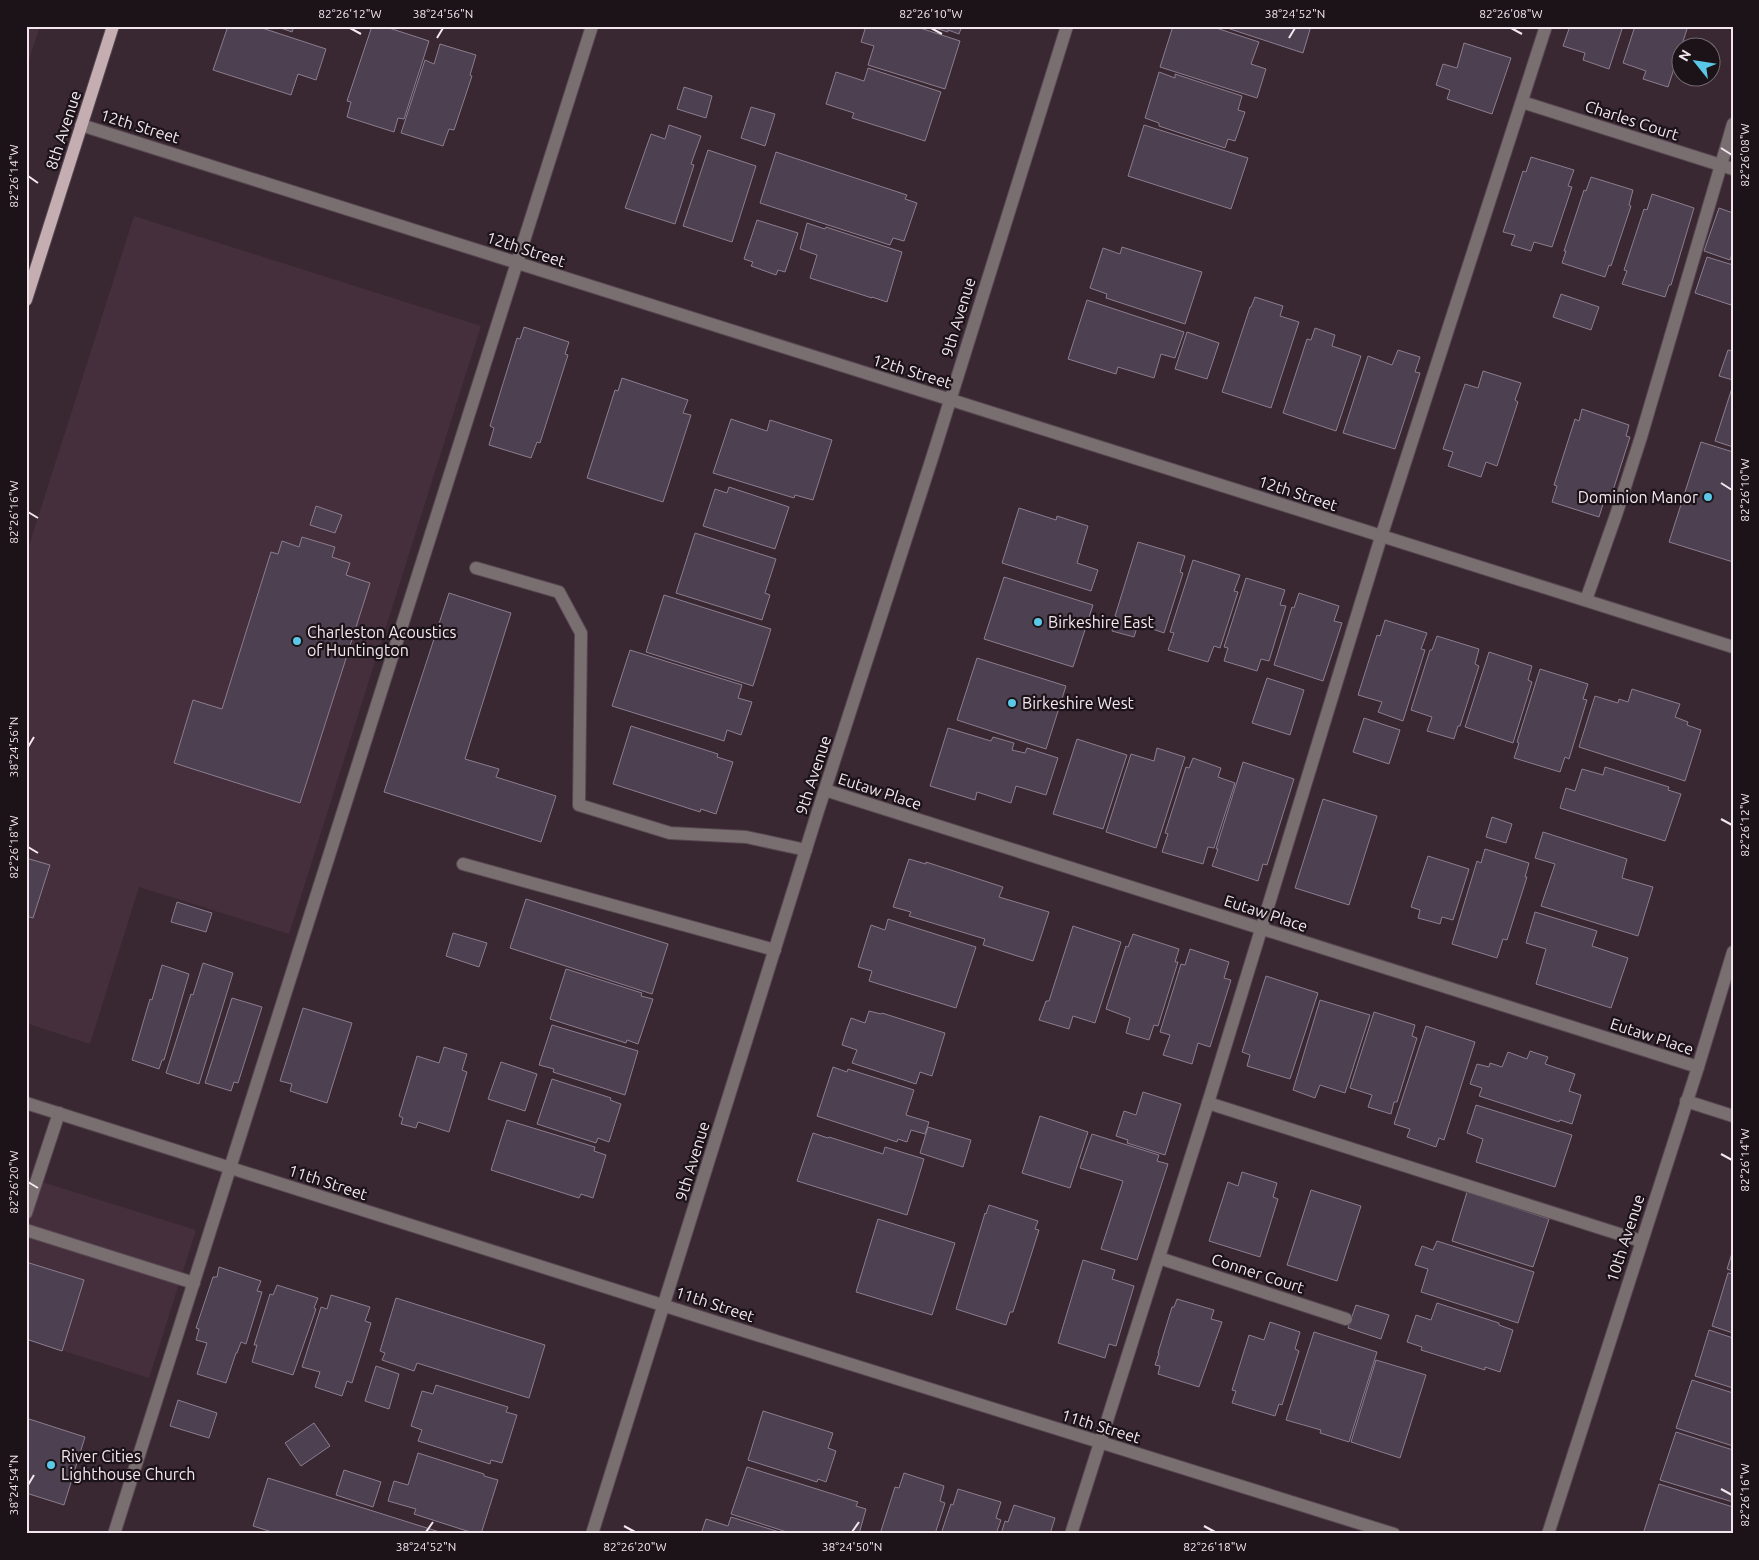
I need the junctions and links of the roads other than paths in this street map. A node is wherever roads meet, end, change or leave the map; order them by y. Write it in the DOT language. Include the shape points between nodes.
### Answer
graph roads {
  1 [pos="113,26"];
  2 [pos="592,26"];
  3 [pos="1067,26"];
  4 [pos="1546,26"];
  5 [pos="1522,102"];
  6 [pos="1733,124"];
  7 [pos="82,125"];
  8 [pos="1726,167"];
  9 [pos="516,263"];
  10 [pos="26,300"];
  11 [pos="949,400"];
  12 [pos="1381,537"];
  13 [pos="476,568"];
  14 [pos="1586,600"];
  15 [pos="1733,647"];
  16 [pos="824,790"];
  17 [pos="806,850"];
  18 [pos="463,864"];
  19 [pos="1262,928"];
  20 [pos="775,950"];
  21 [pos="1733,952"];
  22 [pos="1698,1067"];
  23 [pos="1686,1101"];
  24 [pos="26,1103"];
  25 [pos="1208,1104"];
  26 [pos="59,1113"];
  27 [pos="1733,1116"];
  28 [pos="229,1168"];
  29 [pos="26,1213"];
  30 [pos="26,1230"];
  31 [pos="1641,1241"];
  32 [pos="1160,1258"];
  33 [pos="194,1283"];
  34 [pos="663,1305"];
  35 [pos="1346,1318"];
  36 [pos="1100,1443"];
  37 [pos="114,1534"];
  38 [pos="592,1534"];
  39 [pos="1071,1534"];
  40 [pos="1394,1534"];
  41 [pos="1548,1534"];
  1 -- 7 [label="main road, 8th Avenue"];
  2 -- 9 [label="street"];
  3 -- 11 [label="street, 9th Avenue"];
  4 -- 5 [label="street"];
  5 -- 8 [label="street, Charles Court"];
  5 -- 12 [label="street"];
  6 -- 8 [label="street"];
  7 -- 9 [label="street, 12th Street"];
  7 -- 10 [label="main road, 8th Avenue"];
  8 -- 14 [label="street"];
  9 -- 11 [label="street, 12th Street"];
  9 -- 28 [label="street"];
  11 -- 12 [label="street, 12th Street"];
  11 -- 16 [label="street, 9th Avenue"];
  12 -- 14 [label="street, 12th Street"];
  12 -- 19 [label="street"];
  13 -- 17 [label="street" via="559,592 581,633 579,804 670,833 746,837"];
  14 -- 15 [label="street, 12th Street"];
  16 -- 17 [label="street, 9th Avenue"];
  16 -- 19 [label="street, Eutaw Place"];
  17 -- 20 [label="street, 9th Avenue"];
  18 -- 20 [label="street"];
  19 -- 22 [label="street, Eutaw Place"];
  19 -- 25 [label="street"];
  20 -- 34 [label="street, 9th Avenue"];
  21 -- 22 [label="street, 10th Avenue"];
  22 -- 23 [label="street, 10th Avenue"];
  23 -- 27 [label="street"];
  23 -- 31 [label="street, 10th Avenue"];
  24 -- 26 [label="street, 11th Street"];
  25 -- 31 [label="street"];
  25 -- 32 [label="street"];
  26 -- 28 [label="street, 11th Street"];
  26 -- 29 [label="street"];
  28 -- 33 [label="street"];
  28 -- 34 [label="street, 11th Street"];
  30 -- 33 [label="street"];
  31 -- 41 [label="street, 10th Avenue"];
  32 -- 35 [label="street, Conner Court"];
  32 -- 36 [label="street"];
  33 -- 37 [label="street"];
  34 -- 36 [label="street, 11th Street"];
  34 -- 38 [label="street, 9th Avenue"];
  36 -- 39 [label="street"];
  36 -- 40 [label="street, 11th Street"];
}
